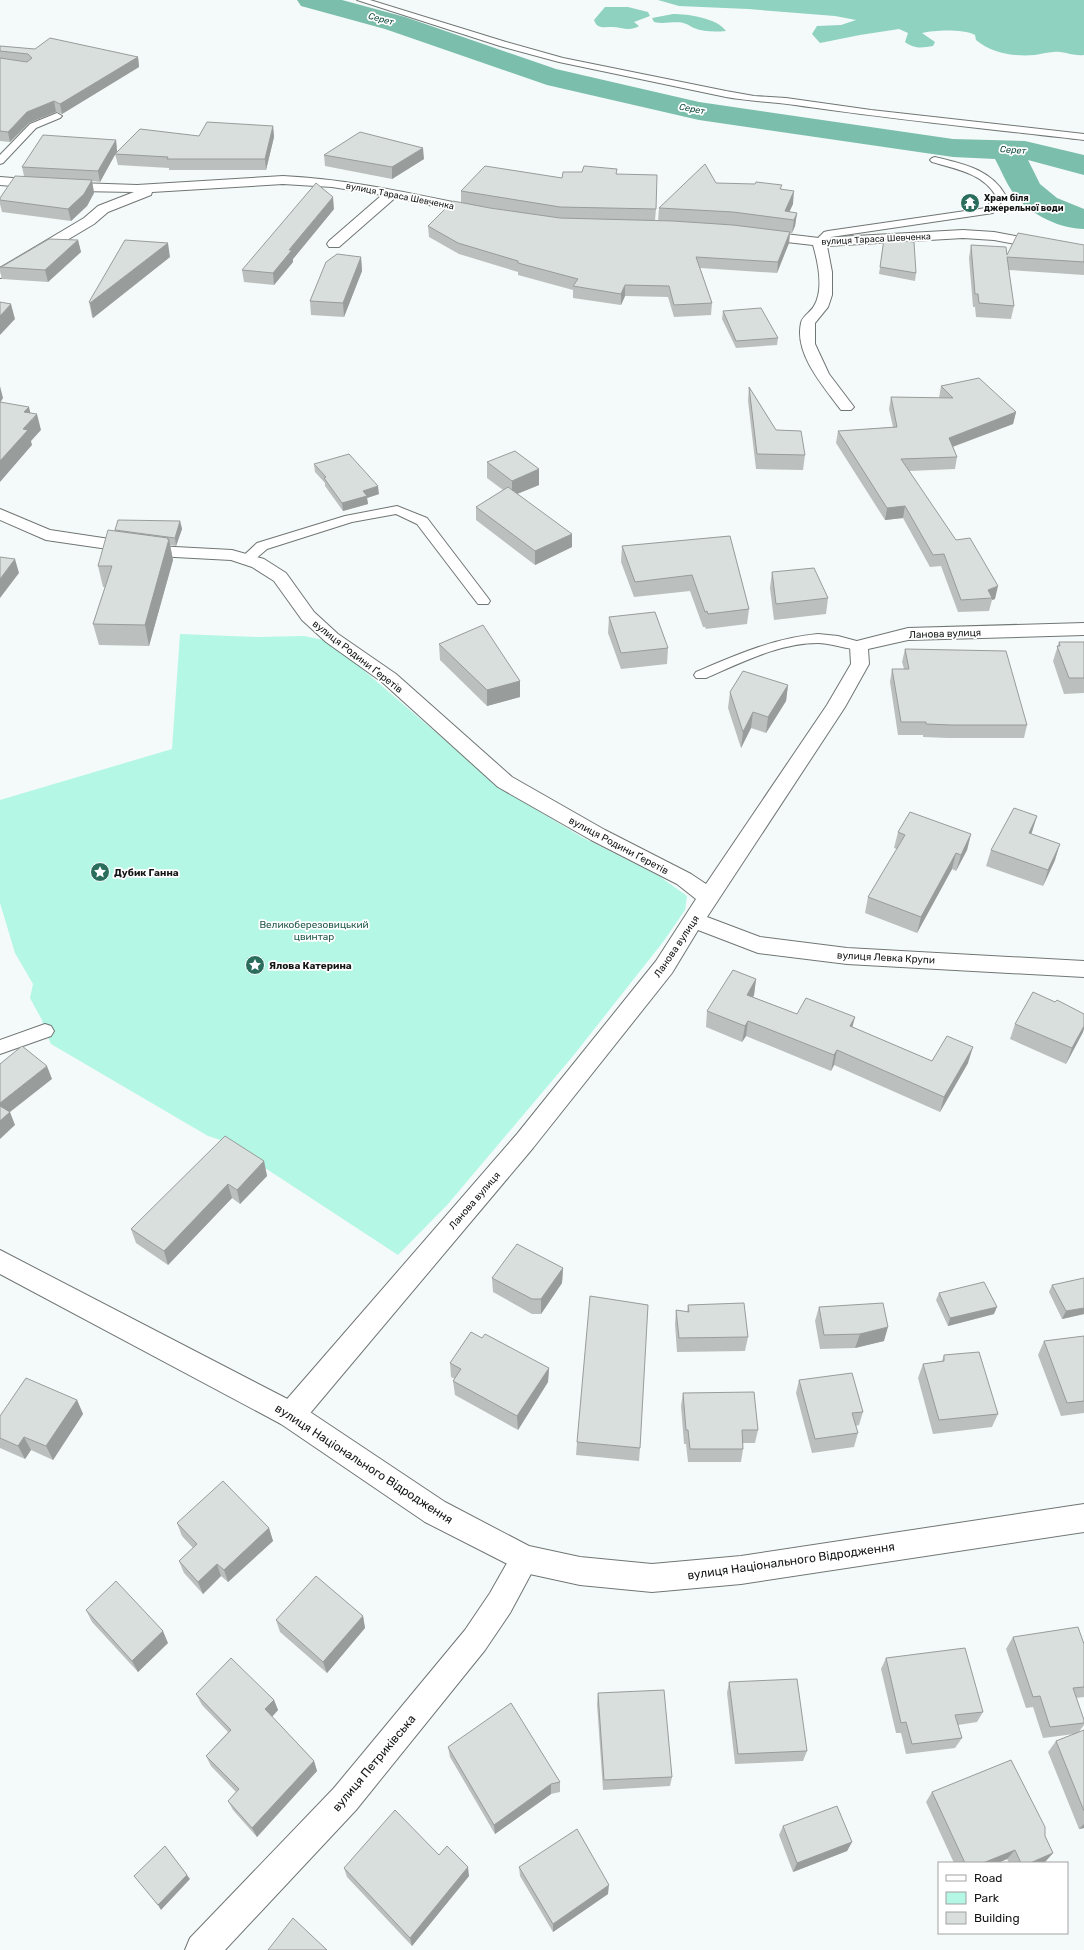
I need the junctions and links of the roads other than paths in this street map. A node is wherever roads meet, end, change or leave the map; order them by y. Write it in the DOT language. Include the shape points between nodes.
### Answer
graph roads {
  1 [pos="361,0"];
  2 [pos="57,116"];
  3 [pos="1084,137"];
  4 [pos="935,160"];
  5 [pos="0,161"];
  6 [pos="0,181"];
  7 [pos="83,187"];
  8 [pos="158,188"];
  9 [pos="391,194"];
  10 [pos="103,209"];
  11 [pos="491,214"];
  12 [pos="746,233"];
  13 [pos="819,242"];
  14 [pos="334,244"];
  15 [pos="1084,253"];
  16 [pos="0,274"];
  17 [pos="846,407"];
  18 [pos="0,514"];
  19 [pos="247,560"];
  20 [pos="483,601"];
  21 [pos="1084,629"];
  22 [pos="859,646"];
  23 [pos="701,675"];
  24 [pos="708,897"];
  25 [pos="693,920"];
  26 [pos="1084,969"];
  27 [pos="45,1031"];
  28 [pos="0,1047"];
  29 [pos="0,1261"];
  30 [pos="291,1415"];
  31 [pos="1084,1518"];
  32 [pos="525,1559"];
  33 [pos="202,1950"];
  1 -- 3 [label="lane" via="562,60 726,94"];
  2 -- 5 [label="lane" via="33,126"];
  4 -- 13 [label="lane" via="985,177 997,185 1001,196 989,211 828,234"];
  6 -- 7 [label="street, вулиця Тараса Шевченка"];
  7 -- 8 [label="street, вулиця Тараса Шевченка"];
  7 -- 10 [label="street"];
  8 -- 9 [label="street, вулиця Тараса Шевченка" via="282,180 322,182"];
  8 -- 10 [label="street"];
  9 -- 11 [label="street, вулиця Тараса Шевченка"];
  9 -- 14 [label="street"];
  10 -- 16 [label="street" via="89,221"];
  12 -- 13 [label="street, вулиця Тараса Шевченка"];
  13 -- 15 [label="street, вулиця Тараса Шевченка" via="963,234 994,236"];
  13 -- 17 [label="street" via="823,253 825,276 823,304 808,322 808,344 822,375"];
  18 -- 19 [label="street, вулиця Родини Ґеретів" via="46,535 156,551 232,555"];
  19 -- 20 [label="lane" via="262,546 350,519 397,510 422,521"];
  19 -- 24 [label="street, вулиця Родини Ґеретів" via="258,563 280,577 308,616 332,638 389,678 505,782 598,835 684,879"];
  21 -- 22 [label="street, Ланова вулиця" via="908,634"];
  22 -- 23 [label="lane" via="844,640 803,638 780,644"];
  22 -- 24 [label="street, Ланова вулиця" via="860,664 836,707"];
  24 -- 25 [label="street, Ланова вулиця"];
  25 -- 26 [label="street, вулиця Левка Крупи" via="758,945 847,956"];
  25 -- 30 [label="street, Ланова вулиця" via="664,966 524,1141"];
  27 -- 28 [label="lane"];
  29 -- 30 [label="street, вулиця Національного Відродження"];
  30 -- 32 [label="street, вулиця Національного Відродження" via="435,1512"];
  31 -- 32 [label="street, вулиця Національного Відродження" via="741,1570 652,1578 580,1571"];
  32 -- 33 [label="street, вулиця Петриківська" via="475,1640 346,1799"];
}
